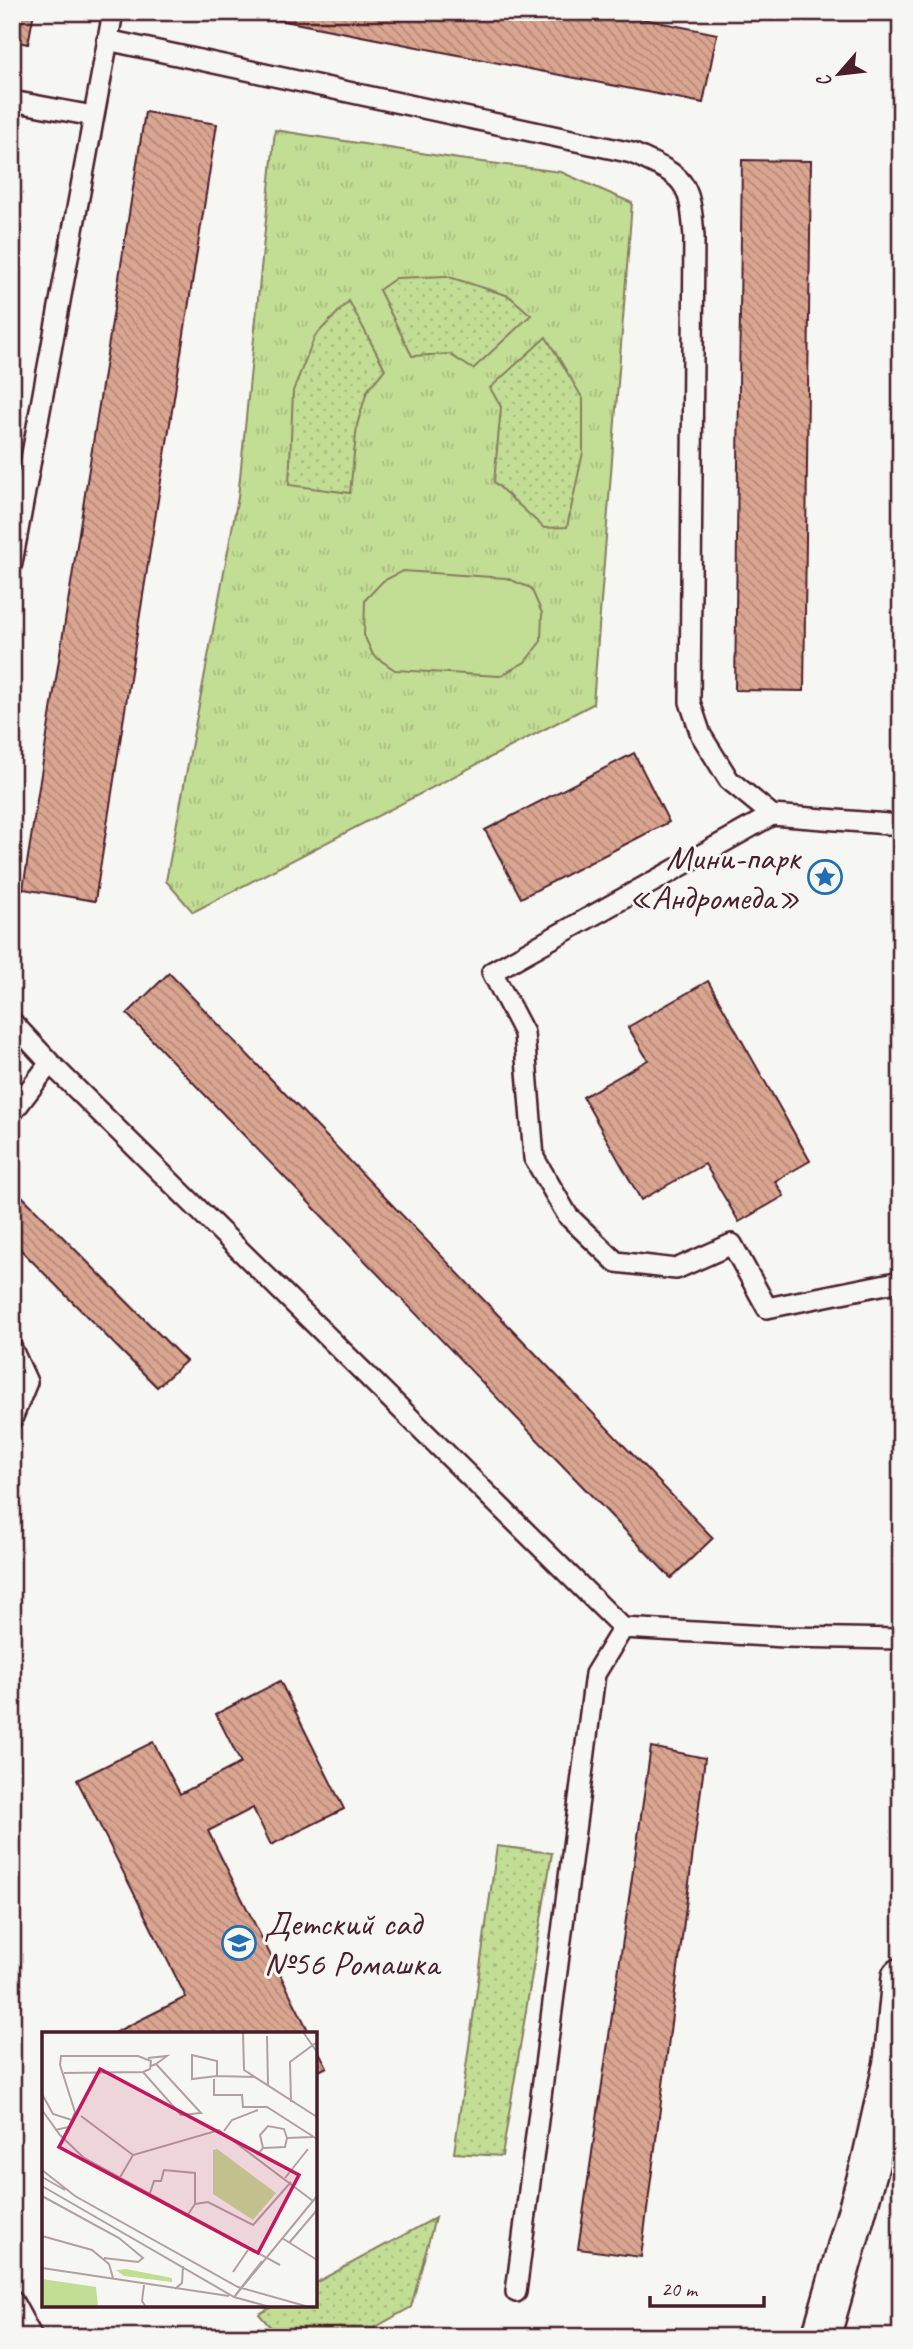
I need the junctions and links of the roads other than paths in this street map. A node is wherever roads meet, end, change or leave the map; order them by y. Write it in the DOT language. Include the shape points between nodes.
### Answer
graph roads {
  1 [pos="113,12"];
  2 [pos="107,40"];
  3 [pos="12,102"];
  4 [pos="93,116"];
  5 [pos="19,487"];
  6 [pos="12,563"];
  7 [pos="772,815"];
  8 [pos="901,825"];
  9 [pos="12,1022"];
  10 [pos="50,1063"];
  11 [pos="12,1114"];
  12 [pos="901,1280"];
  13 [pos="12,1349"];
  14 [pos="12,1419"];
  15 [pos="623,1629"];
  16 [pos="901,1639"];
  17 [pos="901,1977"];
  18 [pos="516,2292"];
  19 [pos="12,2300"];
  20 [pos="32,2337"];
  21 [pos="821,2337"];
  1 -- 2 [label="lane"];
  2 -- 4 [label="lane"];
  2 -- 7 [label="lane" via="632,153 671,171 685,184 695,237 690,702 701,735 729,780"];
  3 -- 4 [label="lane"];
  4 -- 5 [label="lane"];
  5 -- 6 [label="lane"];
  7 -- 8 [label="lane"];
  7 -- 12 [label="lane" via="492,972 524,1032 534,1158 568,1216 616,1262 676,1269 732,1244 767,1308"];
  9 -- 10 [label="lane"];
  10 -- 11 [label="lane"];
  10 -- 15 [label="lane"];
  13 -- 14 [label="lane" via="27,1382"];
  15 -- 16 [label="lane"];
  15 -- 18 [label="lane" via="595,1674"];
  17 -- 21 [label="street" via="893,2062 870,2165"];
  19 -- 20 [label="lane"];
}
